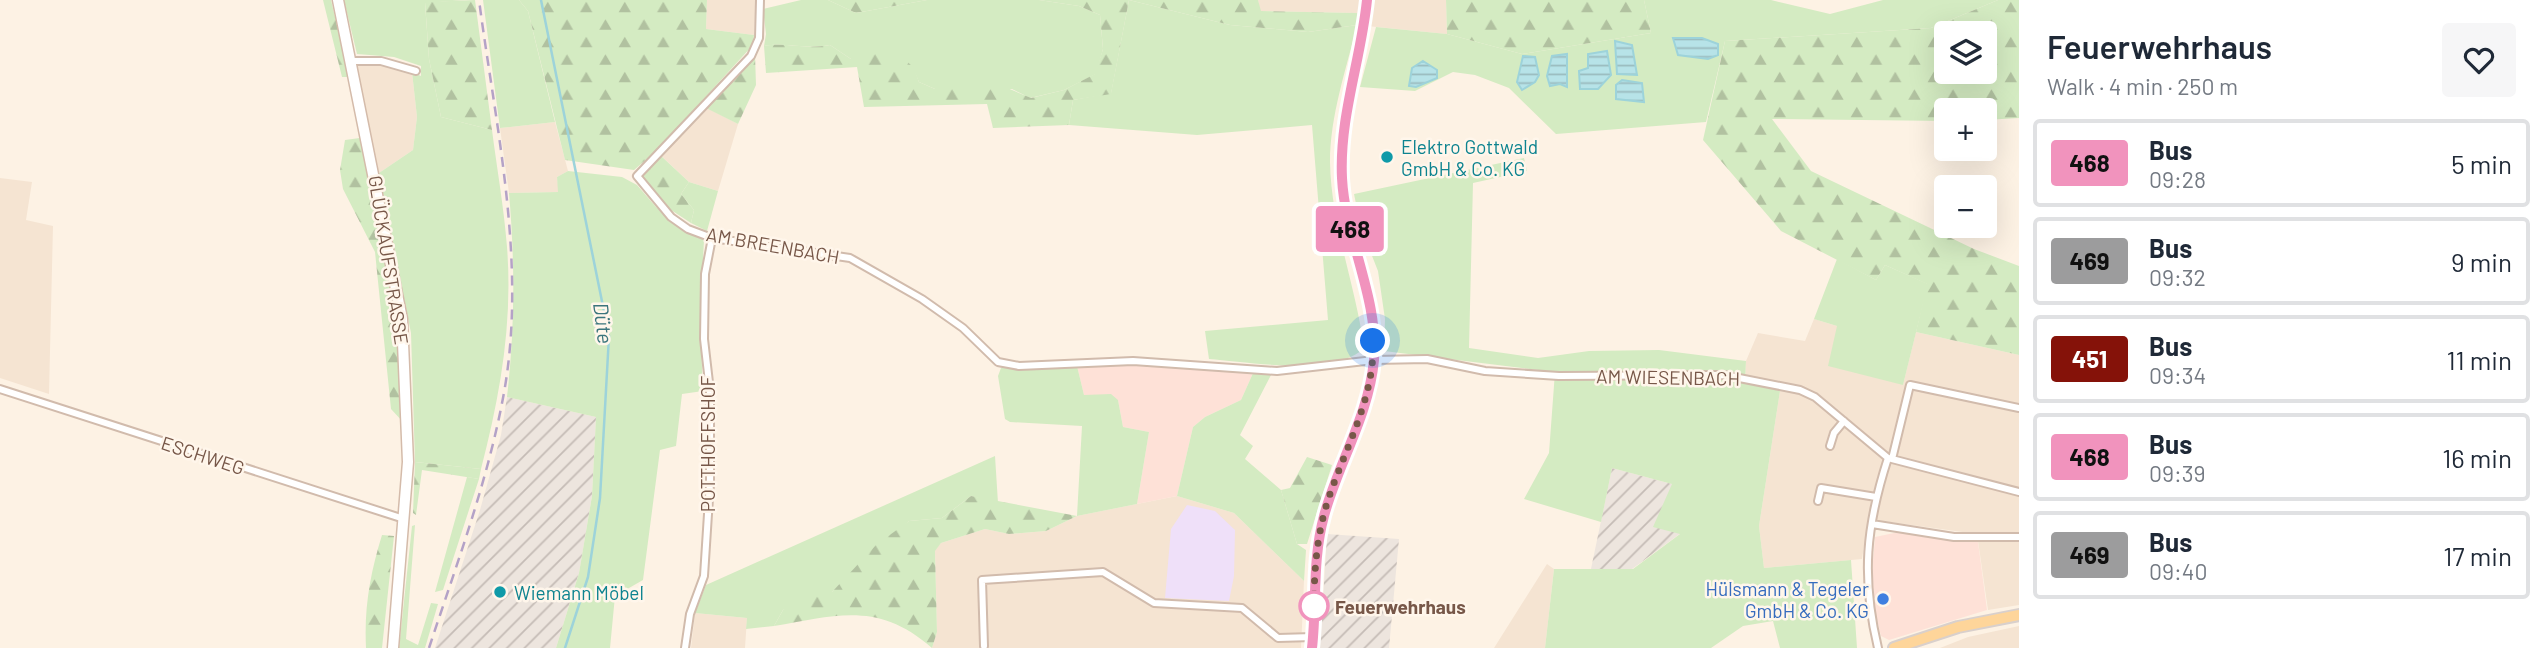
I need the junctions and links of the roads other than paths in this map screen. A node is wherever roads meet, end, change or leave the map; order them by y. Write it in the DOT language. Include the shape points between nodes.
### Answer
graph roads {
  1 [pos="338,0"];
  2 [pos="760,0"];
  3 [pos="1367,0"];
  4 [pos="351,61"];
  5 [pos="416,71"];
  6 [pos="712,238"];
  7 [pos="1374,360"];
  8 [pos="0,389"];
  9 [pos="2019,408"];
  10 [pos="1844,421"];
  11 [pos="1830,446"];
  12 [pos="1890,458"];
  13 [pos="2019,492"];
  14 [pos="1875,497"];
  15 [pos="1818,501"];
  16 [pos="405,520"];
  17 [pos="1872,524"];
  18 [pos="2019,537"];
  19 [pos="2019,615"];
  20 [pos="1313,643"];
  21 [pos="984,646"];
  22 [pos="393,648"];
  23 [pos="685,648"];
  24 [pos="1878,648"];
  25 [pos="1894,648"];
  1 -- 4 [label="main road, GLÜCKAUFSTRASSE"];
  2 -- 6 [label="street, AM BREENBACH" via="759,38 751,56 637,176 671,217"];
  3 -- 7 [label="main road" via="1344,119 1342,180 1372,323"];
  4 -- 5 [label="street" via="381,61"];
  4 -- 16 [label="main road, GLÜCKAUFSTRASSE" via="402,319 408,415"];
  6 -- 7 [label="street, AM BREENBACH" via="830,254 860,263 963,328 998,362 1048,366 1171,362 1277,371"];
  6 -- 23 [label="street, POTTHOFFSHOF" via="705,274 710,404 704,576 690,614"];
  7 -- 10 [label="street, AM WIESENBACH" via="1427,359 1485,371 1559,376 1735,377 1800,390"];
  7 -- 20 [label="main road" via="1367,394 1320,531"];
  8 -- 16 [label="street, ESCHWEG"];
  9 -- 12 [label="street" via="1910,385"];
  10 -- 11 [label="street"];
  10 -- 12 [label="street, AM WIESENBACH"];
  12 -- 13 [label="street, AM WIESENBACH"];
  12 -- 14 [label="street"];
  14 -- 15 [label="street" via="1821,488"];
  14 -- 17 [label="street"];
  16 -- 22 [label="main road, GLÜCKAUFSTRASSE"];
  17 -- 18 [label="street" via="1954,537"];
  17 -- 24 [label="street" via="1867,592"];
  19 -- 25 [label="main road" via="1958,627"];
  20 -- 21 [label="street" via="1278,638 1242,608 1154,603 1103,572 982,580"];
}
